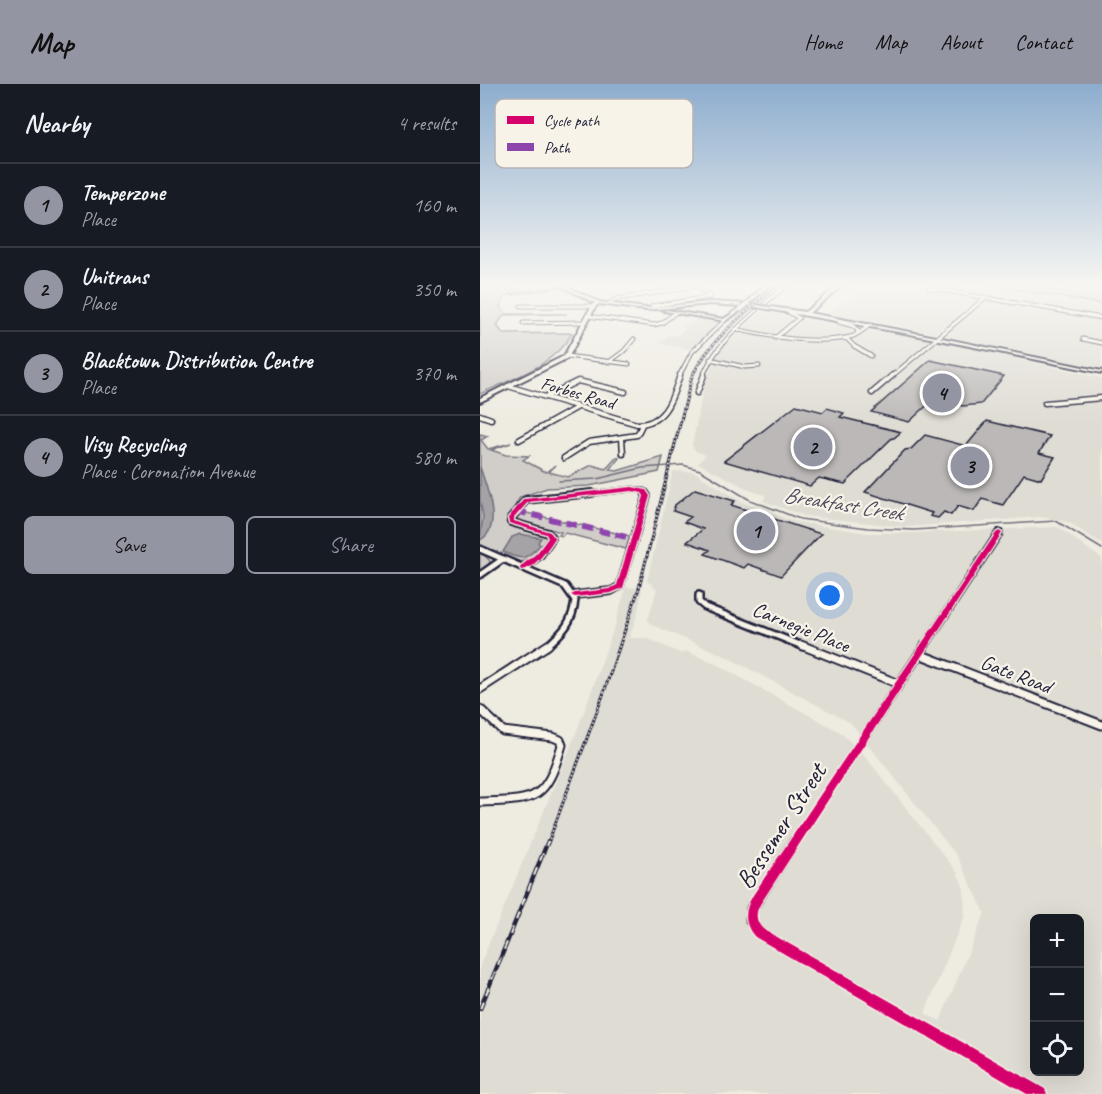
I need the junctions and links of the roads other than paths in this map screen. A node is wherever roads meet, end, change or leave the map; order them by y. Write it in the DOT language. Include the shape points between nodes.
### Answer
graph roads {
  1 [pos="580,331"];
  2 [pos="713,331"];
  3 [pos="733,331"];
  4 [pos="745,331"];
  5 [pos="784,331"];
  6 [pos="857,331"];
  7 [pos="862,331"];
  8 [pos="898,331"];
  9 [pos="945,331"];
  10 [pos="856,336"];
  11 [pos="776,338"];
  12 [pos="846,338"];
  13 [pos="937,338"];
  14 [pos="634,339"];
  15 [pos="1083,339"];
  16 [pos="1102,343"];
  17 [pos="567,356"];
  18 [pos="871,356"];
  19 [pos="710,359"];
  20 [pos="609,362"];
  21 [pos="629,364"];
  22 [pos="759,366"];
  23 [pos="1102,374"];
  24 [pos="508,386"];
  25 [pos="625,392"];
  26 [pos="697,393"];
  27 [pos="872,393"];
  28 [pos="545,397"];
  29 [pos="1102,398"];
  30 [pos="480,400"];
  31 [pos="1045,403"];
  32 [pos="578,407"];
  33 [pos="480,415"];
  34 [pos="491,419"];
  35 [pos="642,425"];
  36 [pos="622,438"];
  37 [pos="519,440"];
  38 [pos="623,454"];
  39 [pos="564,458"];
  40 [pos="999,533"];
  41 [pos="480,549"];
  42 [pos="503,559"];
  43 [pos="524,568"];
  44 [pos="480,575"];
  45 [pos="575,595"];
  46 [pos="699,595"];
  47 [pos="919,654"];
  48 [pos="899,684"];
  49 [pos="480,688"];
  50 [pos="480,710"];
  51 [pos="1102,725"];
  52 [pos="480,802"];
  53 [pos="1040,1094"];
  1 -- 17 [label="main road"];
  2 -- 35 [label="street" via="689,356 666,413"];
  3 -- 19 [label="street"];
  4 -- 11 [label="street"];
  5 -- 11 [label="street"];
  6 -- 10 [label="street"];
  7 -- 10 [label="street"];
  8 -- 13 [label="main road"];
  9 -- 13 [label="street"];
  10 -- 12 [label="street"];
  11 -- 12 [label="street"];
  12 -- 18 [label="street"];
  13 -- 23 [label="main road"];
  13 -- 27 [label="street"];
  14 -- 20 [label="street"];
  15 -- 16 [label="street"];
  17 -- 20 [label="street"];
  17 -- 24 [label="main road"];
  19 -- 22 [label="street"];
  19 -- 26 [label="street"];
  20 -- 21 [label="street"];
  24 -- 28 [label="street, Forbes Road"];
  24 -- 30 [label="main road"];
  25 -- 28 [label="street" via="578,381"];
  28 -- 32 [label="street, Forbes Road"];
  29 -- 31 [label="street"];
  32 -- 35 [label="street, Forbes Road"];
  32 -- 37 [label="street"];
  33 -- 34 [label="street"];
  35 -- 36 [label="street" via="637,435"];
  36 -- 38 [label="street"];
  36 -- 39 [label="street" via="589,442"];
  40 -- 47 [label="street, Bessemer Street"];
  41 -- 42 [label="street"];
  42 -- 43 [label="street"];
  42 -- 44 [label="street"];
  43 -- 45 [label="street" via="565,586"];
  43 -- 45 [label="street" via="552,538 548,533 510,520 526,500 644,491 647,496 621,586"];
  45 -- 49 [label="street" via="573,615 548,646"];
  46 -- 48 [label="street, Carnegie Place" via="699,602 705,607"];
  47 -- 48 [label="street, Bessemer Street"];
  47 -- 51 [label="street, Gate Road"];
  48 -- 53 [label="street, Bessemer Street" via="754,903 752,922 759,933"];
  50 -- 52 [label="street" via="503,731 553,737 562,745 545,789 536,797"];
}
